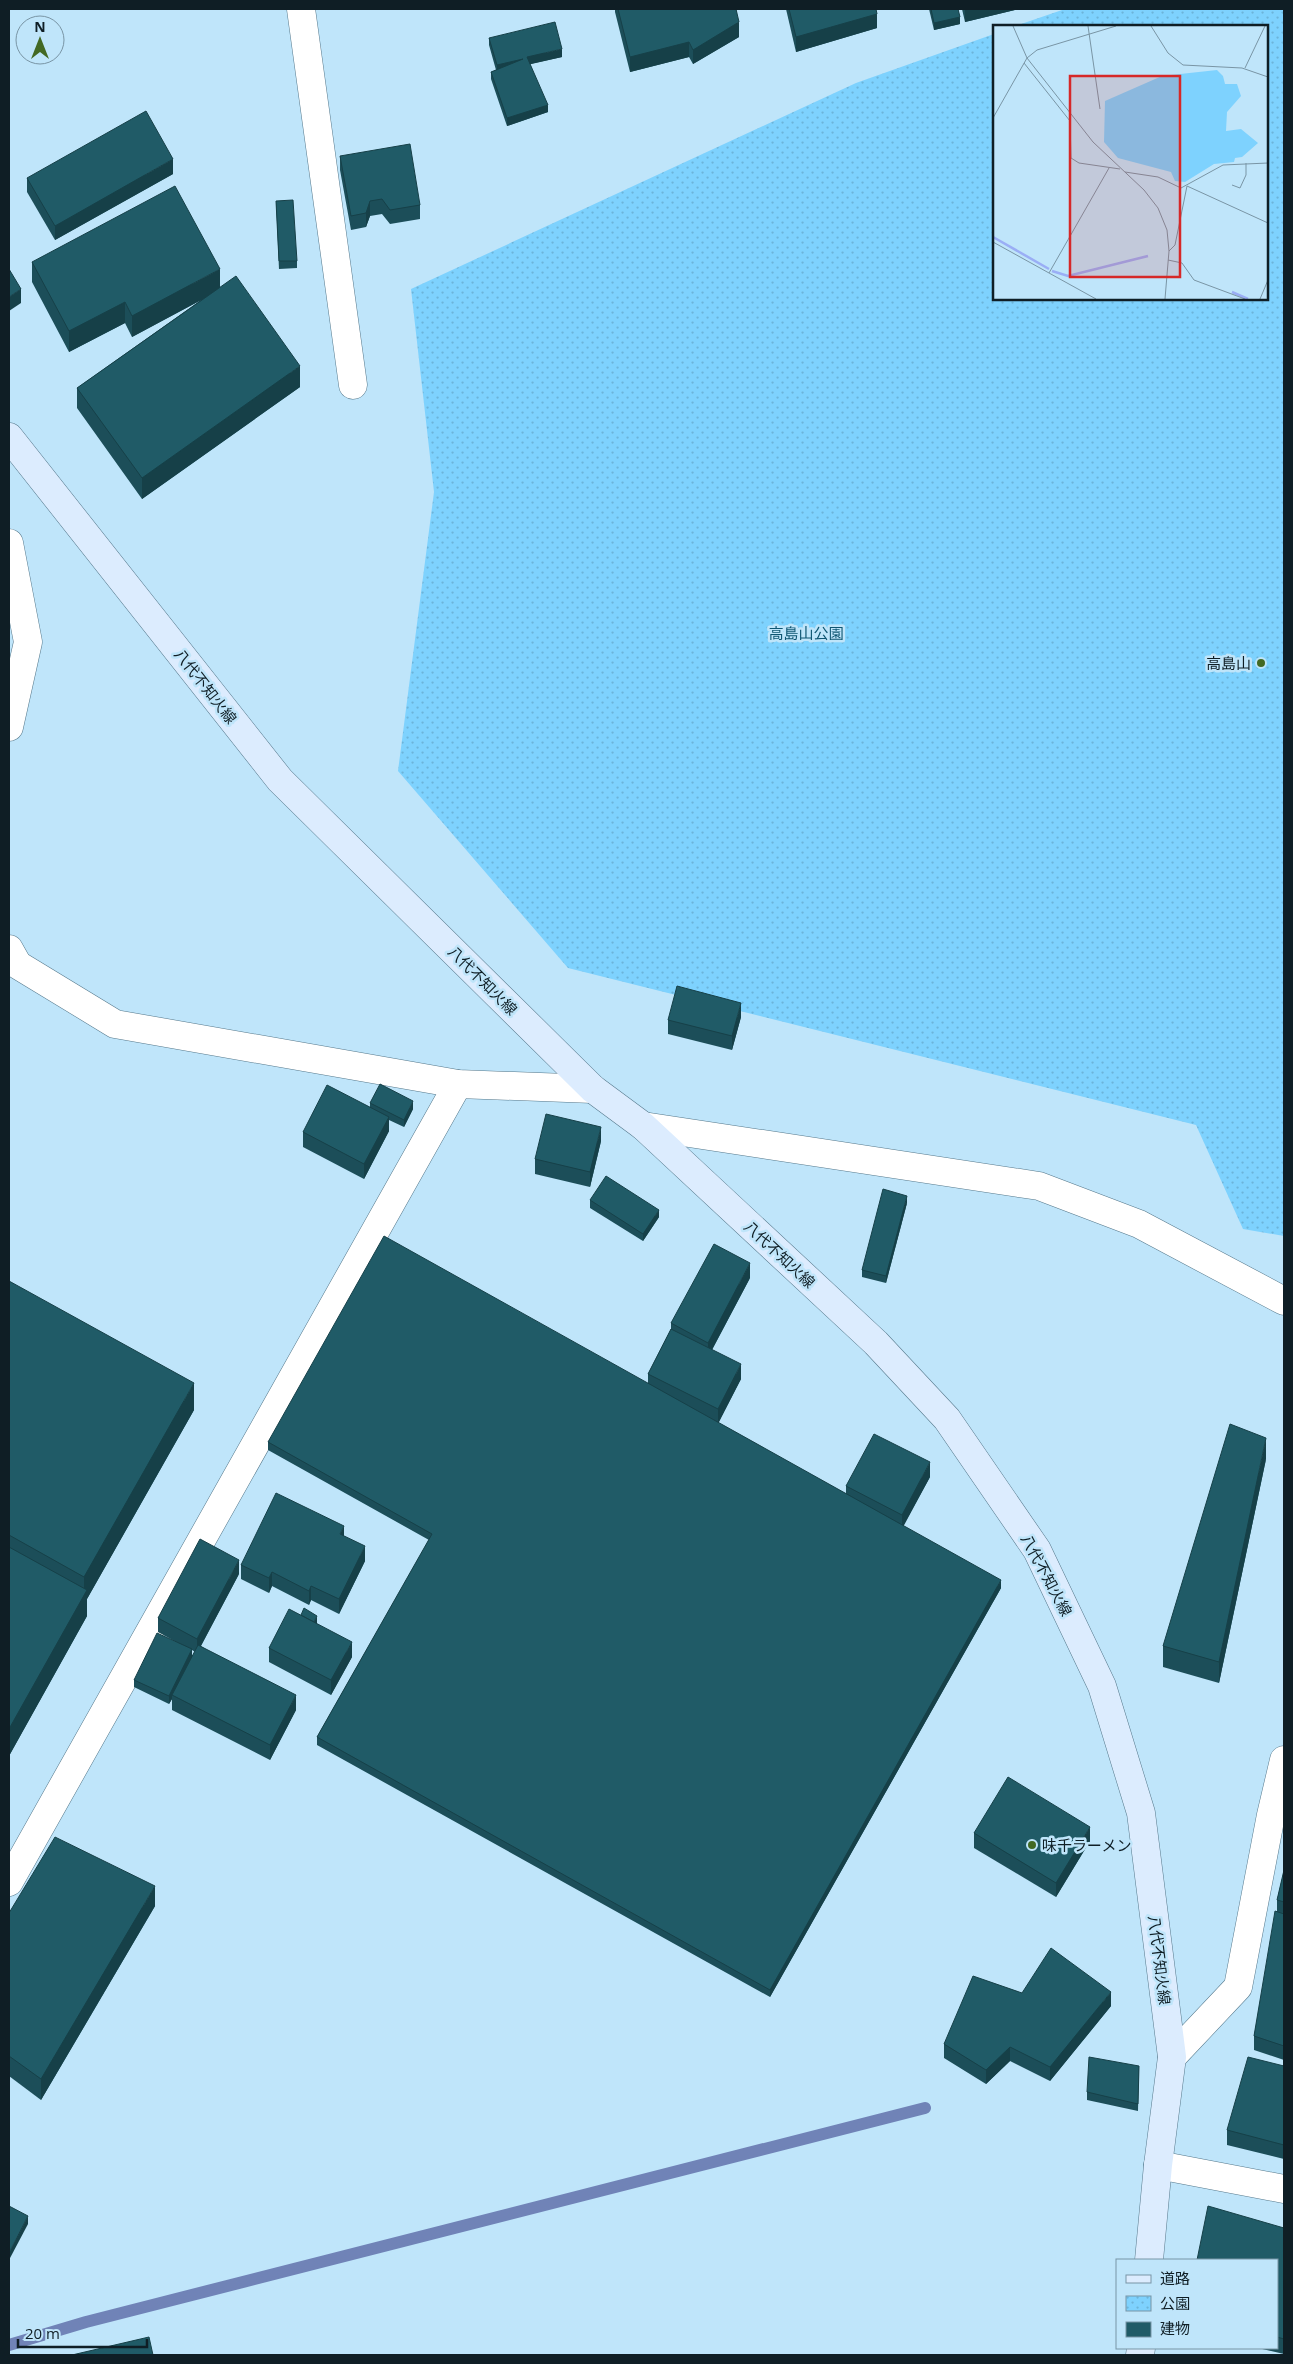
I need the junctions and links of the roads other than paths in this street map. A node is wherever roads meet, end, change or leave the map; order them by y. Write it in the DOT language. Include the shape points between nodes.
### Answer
graph roads {
  1 [pos="301,9"];
  2 [pos="353,385"];
  3 [pos="9,436"];
  4 [pos="9,542"];
  5 [pos="9,727"];
  6 [pos="9,949"];
  7 [pos="458,1084"];
  8 [pos="594,1090"];
  9 [pos="643,1126"];
  10 [pos="1284,1301"];
  11 [pos="1284,1760"];
  12 [pos="9,1882"];
  13 [pos="1172,2057"];
  14 [pos="1158,2165"];
  15 [pos="1284,2189"];
  16 [pos="1149,2259"];
  1 -- 2 [label="street"];
  3 -- 8 [label="main road, 八代不知火線" via="280,780"];
  4 -- 5 [label="street" via="28,642"];
  6 -- 7 [label="street" via="18,965 115,1024"];
  7 -- 8 [label="street"];
  7 -- 12 [label="street"];
  8 -- 9 [label="main road, 八代不知火線"];
  9 -- 10 [label="street" via="1039,1186 1140,1224"];
  9 -- 13 [label="main road, 八代不知火線" via="876,1343 941,1412 1037,1550 1102,1686 1141,1813"];
  11 -- 13 [label="street" via="1238,1987"];
  13 -- 14 [label="main road, 八代不知火線"];
  14 -- 15 [label="street"];
  14 -- 16 [label="main road, 八代不知火線"];
}
